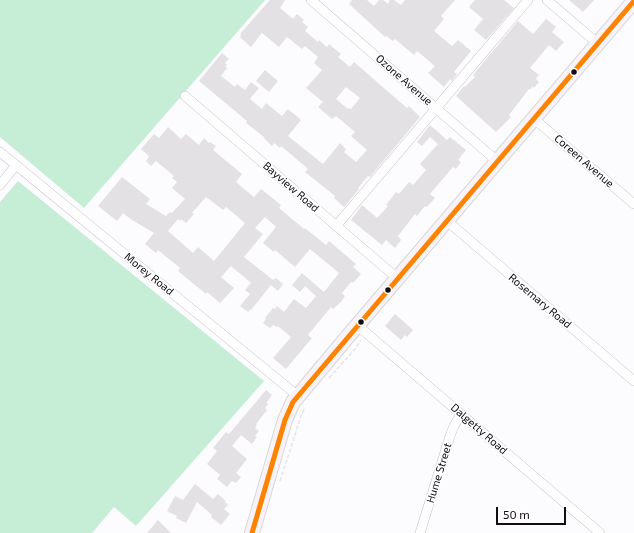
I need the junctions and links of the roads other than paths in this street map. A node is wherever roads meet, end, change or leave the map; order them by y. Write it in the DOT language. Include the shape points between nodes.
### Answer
graph roads {
  1 [pos="311,0"];
  2 [pos="528,0"];
  3 [pos="547,0"];
  4 [pos="631,9"];
  5 [pos="597,43"];
  6 [pos="185,96"];
  7 [pos="436,108"];
  8 [pos="533,118"];
  9 [pos="0,152"];
  10 [pos="497,161"];
  11 [pos="16,165"];
  12 [pos="0,185"];
  13 [pos="634,204"];
  14 [pos="446,220"];
  15 [pos="336,226"];
  16 [pos="397,278"];
  17 [pos="362,329"];
  18 [pos="634,381"];
  19 [pos="302,400"];
  20 [pos="462,414"];
  21 [pos="252,533"];
  22 [pos="420,533"];
  23 [pos="600,533"];
  1 -- 7 [label="street, Ozone Avenue"];
  2 -- 7 [label="street"];
  3 -- 5 [label="street"];
  4 -- 5 [label="main road"];
  5 -- 8 [label="main road"];
  6 -- 15 [label="street, Bayview Road"];
  7 -- 10 [label="street, Ozone Avenue"];
  7 -- 15 [label="street"];
  8 -- 10 [label="main road"];
  8 -- 13 [label="street, Coreen Avenue"];
  9 -- 11 [label="street, Morey Road"];
  10 -- 14 [label="main road"];
  11 -- 12 [label="street"];
  11 -- 19 [label="street, Morey Road"];
  14 -- 16 [label="main road"];
  14 -- 18 [label="street, Rosemary Road"];
  15 -- 16 [label="street, Bayview Road"];
  16 -- 17 [label="main road"];
  17 -- 19 [label="main road"];
  17 -- 20 [label="street, Dalgetty Road"];
  19 -- 21 [label="main road" via="290,407 285,420"];
  20 -- 22 [label="street, Hume Street" via="450,436"];
  20 -- 23 [label="street, Dalgetty Road"];
}
